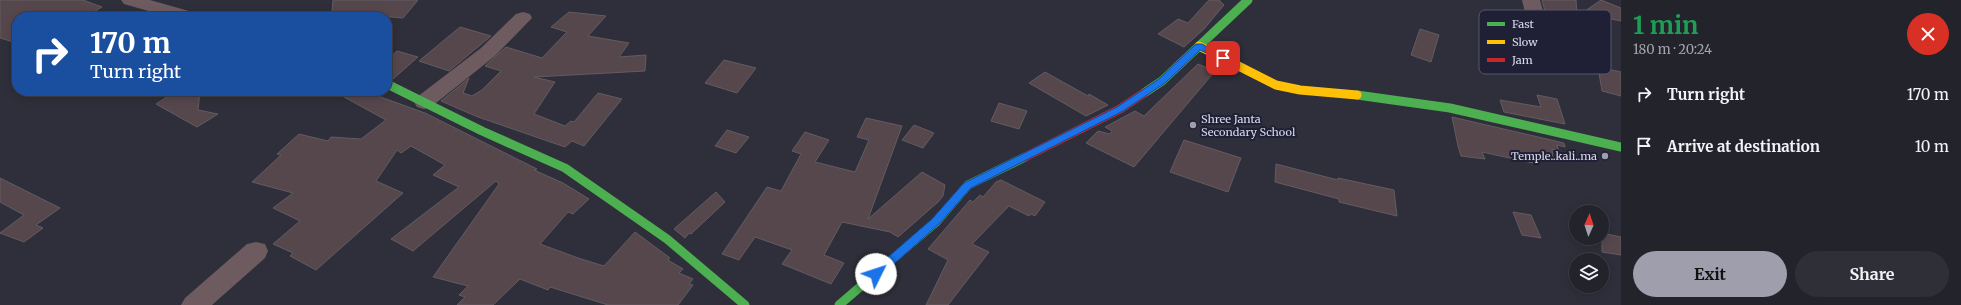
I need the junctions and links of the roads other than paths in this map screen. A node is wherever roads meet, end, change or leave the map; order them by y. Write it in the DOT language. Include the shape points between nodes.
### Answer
graph roads {
  1 [pos="130,0"];
  2 [pos="1248,0"];
  3 [pos="1531,0"];
  4 [pos="1534,10"];
  5 [pos="172,12"];
  6 [pos="523,18"];
  7 [pos="1199,46"];
  8 [pos="392,86"];
  9 [pos="424,102"];
  10 [pos="1621,147"];
  11 [pos="256,251"];
  12 [pos="194,305"];
  13 [pos="745,305"];
  14 [pos="839,305"];
  1 -- 5 [label="street"];
  2 -- 7 [label="street"];
  3 -- 4 [label="street"];
  6 -- 9 [label="street" via="470,67"];
  7 -- 10 [label="street" via="1276,85 1450,108"];
  7 -- 14 [label="street" via="1162,81 1120,109 968,186 936,222"];
  8 -- 9 [label="street"];
  9 -- 13 [label="street" via="565,168 667,239"];
  11 -- 12 [label="street"];
}
